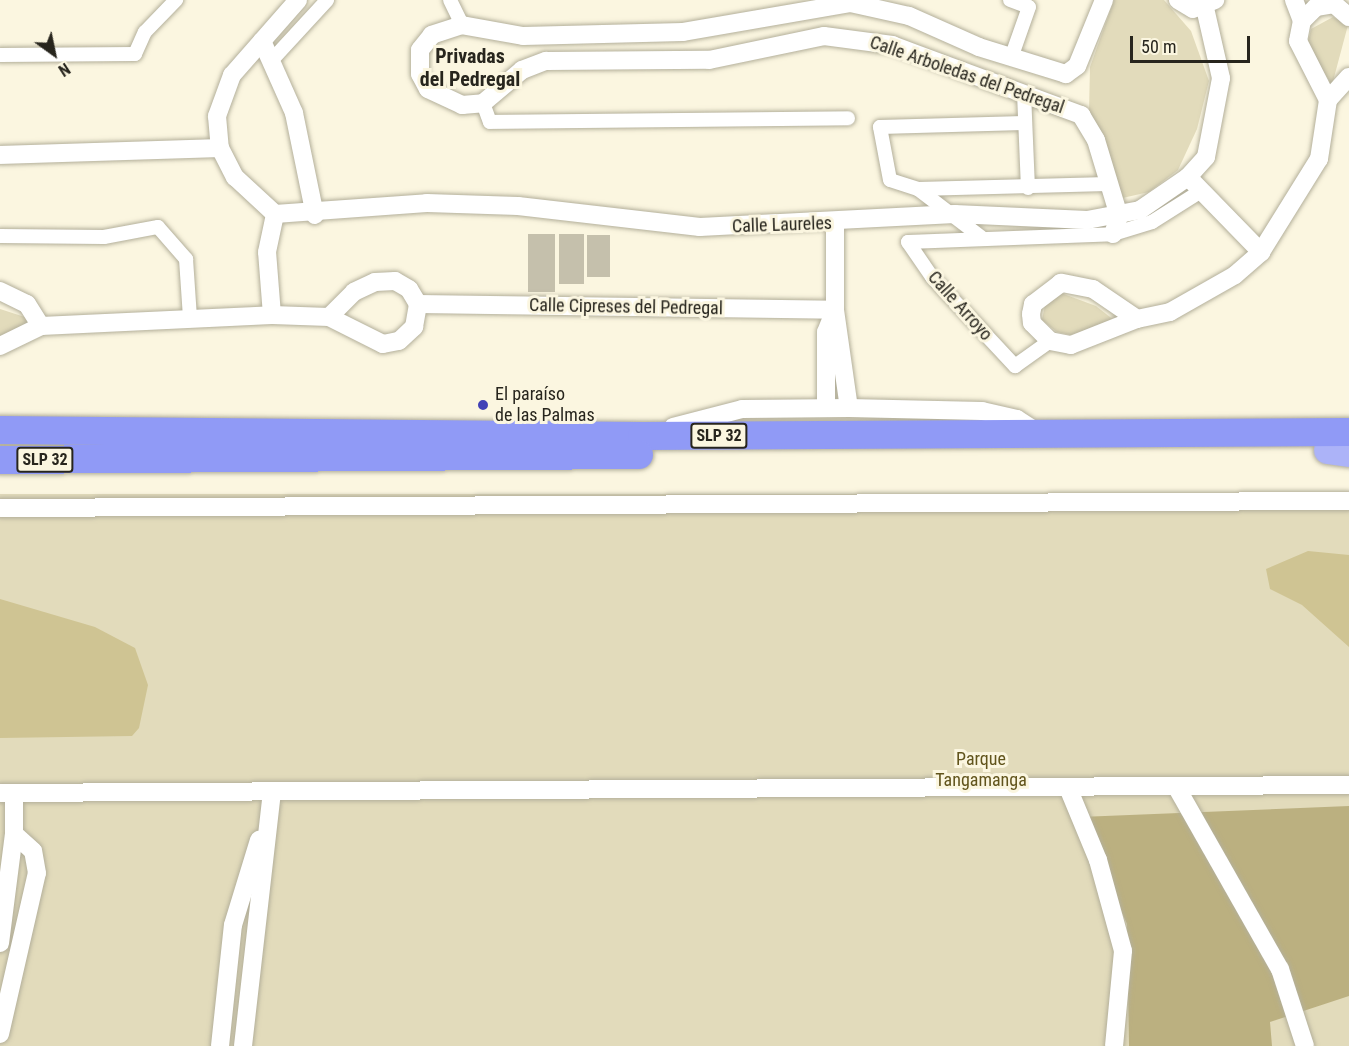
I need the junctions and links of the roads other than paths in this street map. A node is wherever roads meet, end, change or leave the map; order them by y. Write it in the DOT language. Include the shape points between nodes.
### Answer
graph roads {
  1 [pos="176,0"];
  2 [pos="298,0"];
  3 [pos="327,0"];
  4 [pos="450,0"];
  5 [pos="1010,0"];
  6 [pos="1104,0"];
  7 [pos="1178,0"];
  8 [pos="1294,0"];
  9 [pos="1210,4"];
  10 [pos="1349,17"];
  11 [pos="1302,21"];
  12 [pos="462,25"];
  13 [pos="262,41"];
  14 [pos="0,55"];
  15 [pos="1011,58"];
  16 [pos="271,61"];
  17 [pos="1349,77"];
  18 [pos="1024,93"];
  19 [pos="1328,100"];
  20 [pos="483,103"];
  21 [pos="848,118"];
  22 [pos="1024,123"];
  23 [pos="220,148"];
  24 [pos="0,155"];
  25 [pos="1188,177"];
  26 [pos="1108,184"];
  27 [pos="1028,188"];
  28 [pos="918,189"];
  29 [pos="1201,191"];
  30 [pos="275,214"];
  31 [pos="955,214"];
  32 [pos="315,215"];
  33 [pos="835,224"];
  34 [pos="1116,225"];
  35 [pos="0,236"];
  36 [pos="981,237"];
  37 [pos="1261,252"];
  38 [pos="0,291"];
  39 [pos="418,304"];
  40 [pos="835,310"];
  41 [pos="272,315"];
  42 [pos="190,317"];
  43 [pos="329,317"];
  44 [pos="1137,319"];
  45 [pos="41,326"];
  46 [pos="1050,340"];
  47 [pos="0,346"];
  48 [pos="826,408"];
  49 [pos="849,408"];
  50 [pos="1349,420"];
  51 [pos="0,430"];
  52 [pos="1349,432"];
  53 [pos="1278,433"];
  54 [pos="1041,435"];
  55 [pos="642,436"];
  56 [pos="1342,451"];
  57 [pos="0,460"];
  58 [pos="1349,501"];
  59 [pos="0,508"];
  60 [pos="1349,785"];
  61 [pos="1177,788"];
  62 [pos="1069,790"];
  63 [pos="7,793"];
  64 [pos="272,793"];
  65 [pos="268,826"];
  66 [pos="14,834"];
  67 [pos="0,943"];
  68 [pos="0,1034"];
  69 [pos="220,1046"];
  70 [pos="243,1046"];
  71 [pos="1114,1046"];
  72 [pos="1305,1046"];
  1 -- 14 [label="street" via="145,32 135,54"];
  2 -- 13 [label="street"];
  3 -- 16 [label="street"];
  4 -- 12 [label="street"];
  5 -- 15 [label="street" via="1029,7"];
  6 -- 15 [label="street, Calle Arboledas del Pedregal" via="1077,66 1066,74"];
  7 -- 9 [label="street" via="1193,9"];
  8 -- 11 [label="street"];
  9 -- 25 [label="street, Calle Laureles" via="1221,78 1206,156"];
  10 -- 11 [label="street" via="1334,4 1316,7"];
  11 -- 19 [label="street" via="1298,41"];
  12 -- 15 [label="street, Calle Arboledas del Pedregal" via="523,36 683,32 851,3 909,16"];
  12 -- 20 [label="street, Calle Arboledas del Pedregal" via="432,34 420,50 420,74 443,100"];
  13 -- 16 [label="street"];
  13 -- 23 [label="street" via="232,75 216,116"];
  16 -- 32 [label="street" via="294,113"];
  17 -- 19 [label="street"];
  18 -- 20 [label="street, Calle Arboledas del Pedregal" via="892,45 824,36 709,60 546,61 522,70"];
  18 -- 22 [label="street"];
  18 -- 26 [label="street, Calle Arboledas del Pedregal" via="1081,115 1096,140"];
  19 -- 37 [label="street" via="1318,159"];
  20 -- 21 [label="street" via="490,122"];
  22 -- 27 [label="street"];
  22 -- 28 [label="street" via="880,127 890,180"];
  23 -- 24 [label="street"];
  23 -- 30 [label="street" via="235,177"];
  25 -- 29 [label="street"];
  25 -- 34 [label="street, Calle Laureles"];
  26 -- 27 [label="street"];
  26 -- 34 [label="street, Calle Arboledas del Pedregal"];
  27 -- 28 [label="street"];
  28 -- 31 [label="street"];
  29 -- 34 [label="street" via="1152,222"];
  29 -- 37 [label="street"];
  30 -- 32 [label="street, Calle Laureles"];
  30 -- 41 [label="street" via="267,252"];
  31 -- 33 [label="street, Calle Laureles"];
  31 -- 34 [label="street, Calle Laureles"];
  31 -- 36 [label="street"];
  32 -- 33 [label="street, Calle Laureles" via="427,203 518,206 700,227"];
  33 -- 40 [label="street"];
  34 -- 36 [label="street"];
  35 -- 42 [label="street" via="104,237 158,226 186,259"];
  36 -- 46 [label="street, Calle Arroyo" via="908,242 932,277 1015,366"];
  37 -- 44 [label="street" via="1170,312"];
  38 -- 45 [label="street" via="27,304"];
  39 -- 40 [label="street, Calle Cipreses del Pedregal"];
  39 -- 43 [label="street" via="409,289 395,281 375,282 354,292"];
  39 -- 43 [label="street" via="414,327 399,341 383,344"];
  40 -- 48 [label="street" via="826,332"];
  40 -- 49 [label="street"];
  41 -- 42 [label="street"];
  41 -- 43 [label="street"];
  42 -- 45 [label="street"];
  44 -- 46 [label="street" via="1071,345"];
  44 -- 46 [label="street" via="1093,289 1061,283 1033,304 1032,323"];
  45 -- 47 [label="street"];
  48 -- 49 [label="street"];
  48 -- 55 [label="street" via="742,409"];
  49 -- 54 [label="street" via="982,411 1017,419"];
  50 -- 53 [label="highway"];
  51 -- 55 [label="highway, SLP 32"];
  52 -- 53 [label="highway, SLP 32"];
  53 -- 54 [label="highway, SLP 32"];
  54 -- 55 [label="highway, SLP 32"];
  56 -- 57 [label="highway, SLP 32"];
  58 -- 59 [label="street"];
  60 -- 61 [label="street"];
  61 -- 62 [label="street"];
  61 -- 72 [label="street" via="1280,969"];
  62 -- 64 [label="street"];
  62 -- 71 [label="street" via="1098,860 1123,951"];
  63 -- 64 [label="street"];
  63 -- 66 [label="street"];
  64 -- 65 [label="street"];
  65 -- 69 [label="street" via="257,844 233,925"];
  65 -- 70 [label="street"];
  66 -- 67 [label="street"];
  66 -- 68 [label="street" via="33,851 37,873"];
}
